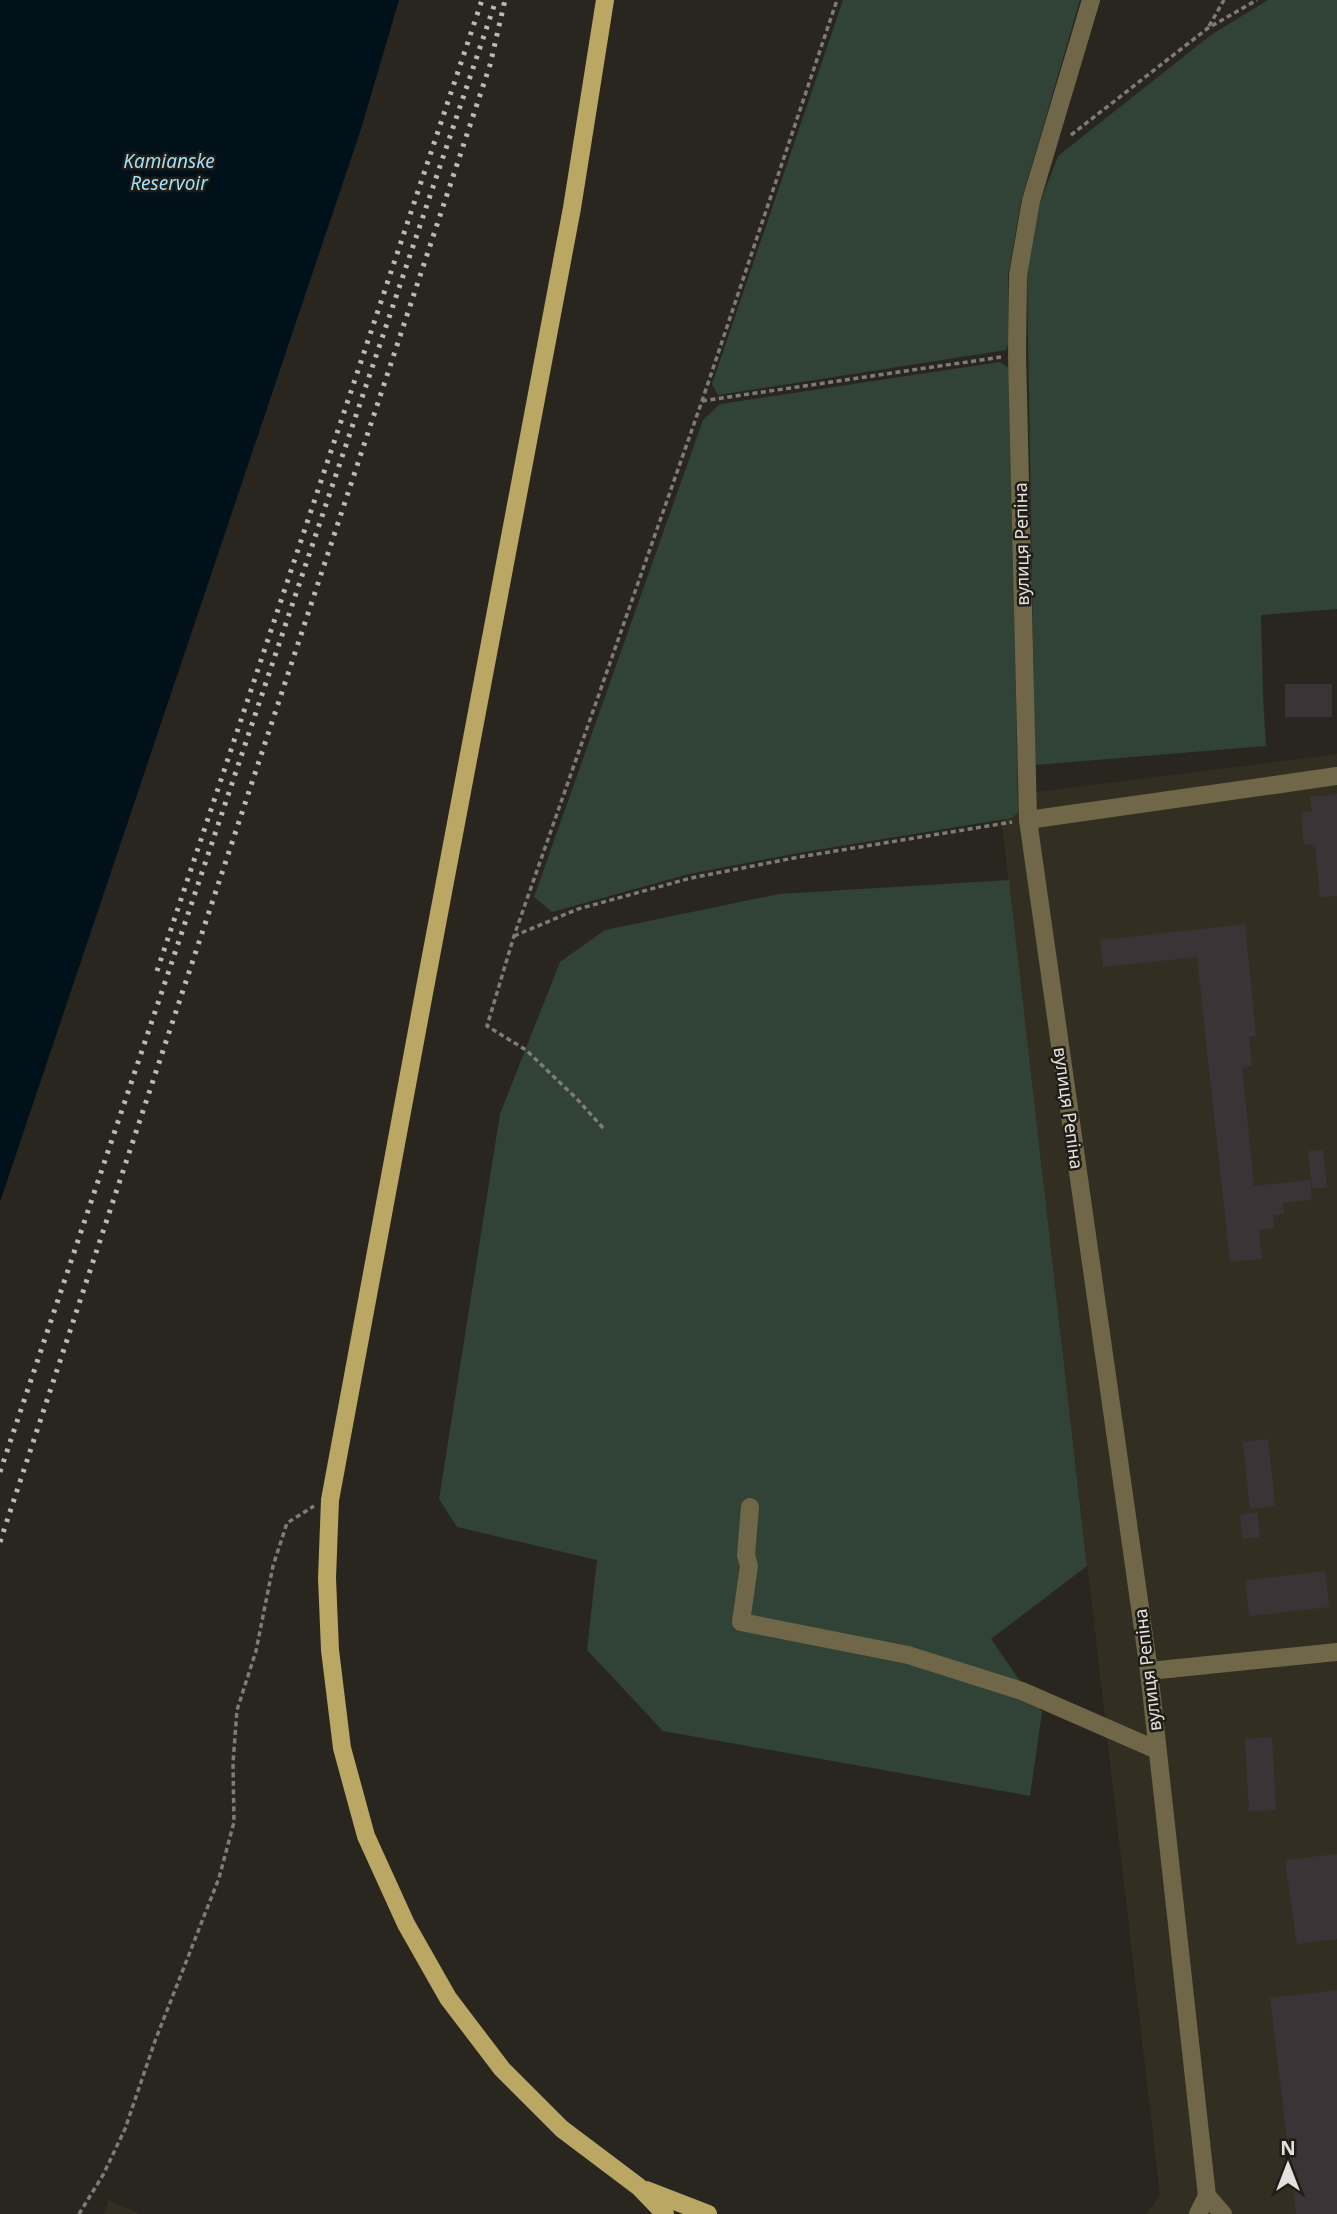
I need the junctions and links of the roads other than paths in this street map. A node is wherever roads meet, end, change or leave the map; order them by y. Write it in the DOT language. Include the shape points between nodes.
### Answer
graph roads {
  1 [pos="605,0"];
  2 [pos="1091,0"];
  3 [pos="1337,776"];
  4 [pos="1028,820"];
  5 [pos="750,1507"];
  6 [pos="1337,1652"];
  7 [pos="1149,1671"];
  8 [pos="1157,1750"];
  9 [pos="639,2187"];
  10 [pos="1207,2196"];
  11 [pos="665,2214"];
  12 [pos="708,2214"];
  13 [pos="1198,2214"];
  14 [pos="1223,2214"];
  1 -- 9 [label="main road" via="570,222 330,1500 327,1578 342,1748 366,1836 406,1924 448,1998 502,2069 562,2129"];
  2 -- 4 [label="street, вулиця Репіна" via="1031,201 1018,275"];
  3 -- 4 [label="street"];
  4 -- 7 [label="street, вулиця Репіна"];
  5 -- 8 [label="street" via="746,1555 750,1566 741,1622 908,1655 1022,1691"];
  6 -- 7 [label="street"];
  7 -- 8 [label="street, вулиця Репіна"];
  8 -- 10 [label="street, вулиця Репіна"];
  9 -- 11 [label="main road"];
  9 -- 12 [label="main road"];
  10 -- 13 [label="street"];
  10 -- 14 [label="street"];
}
